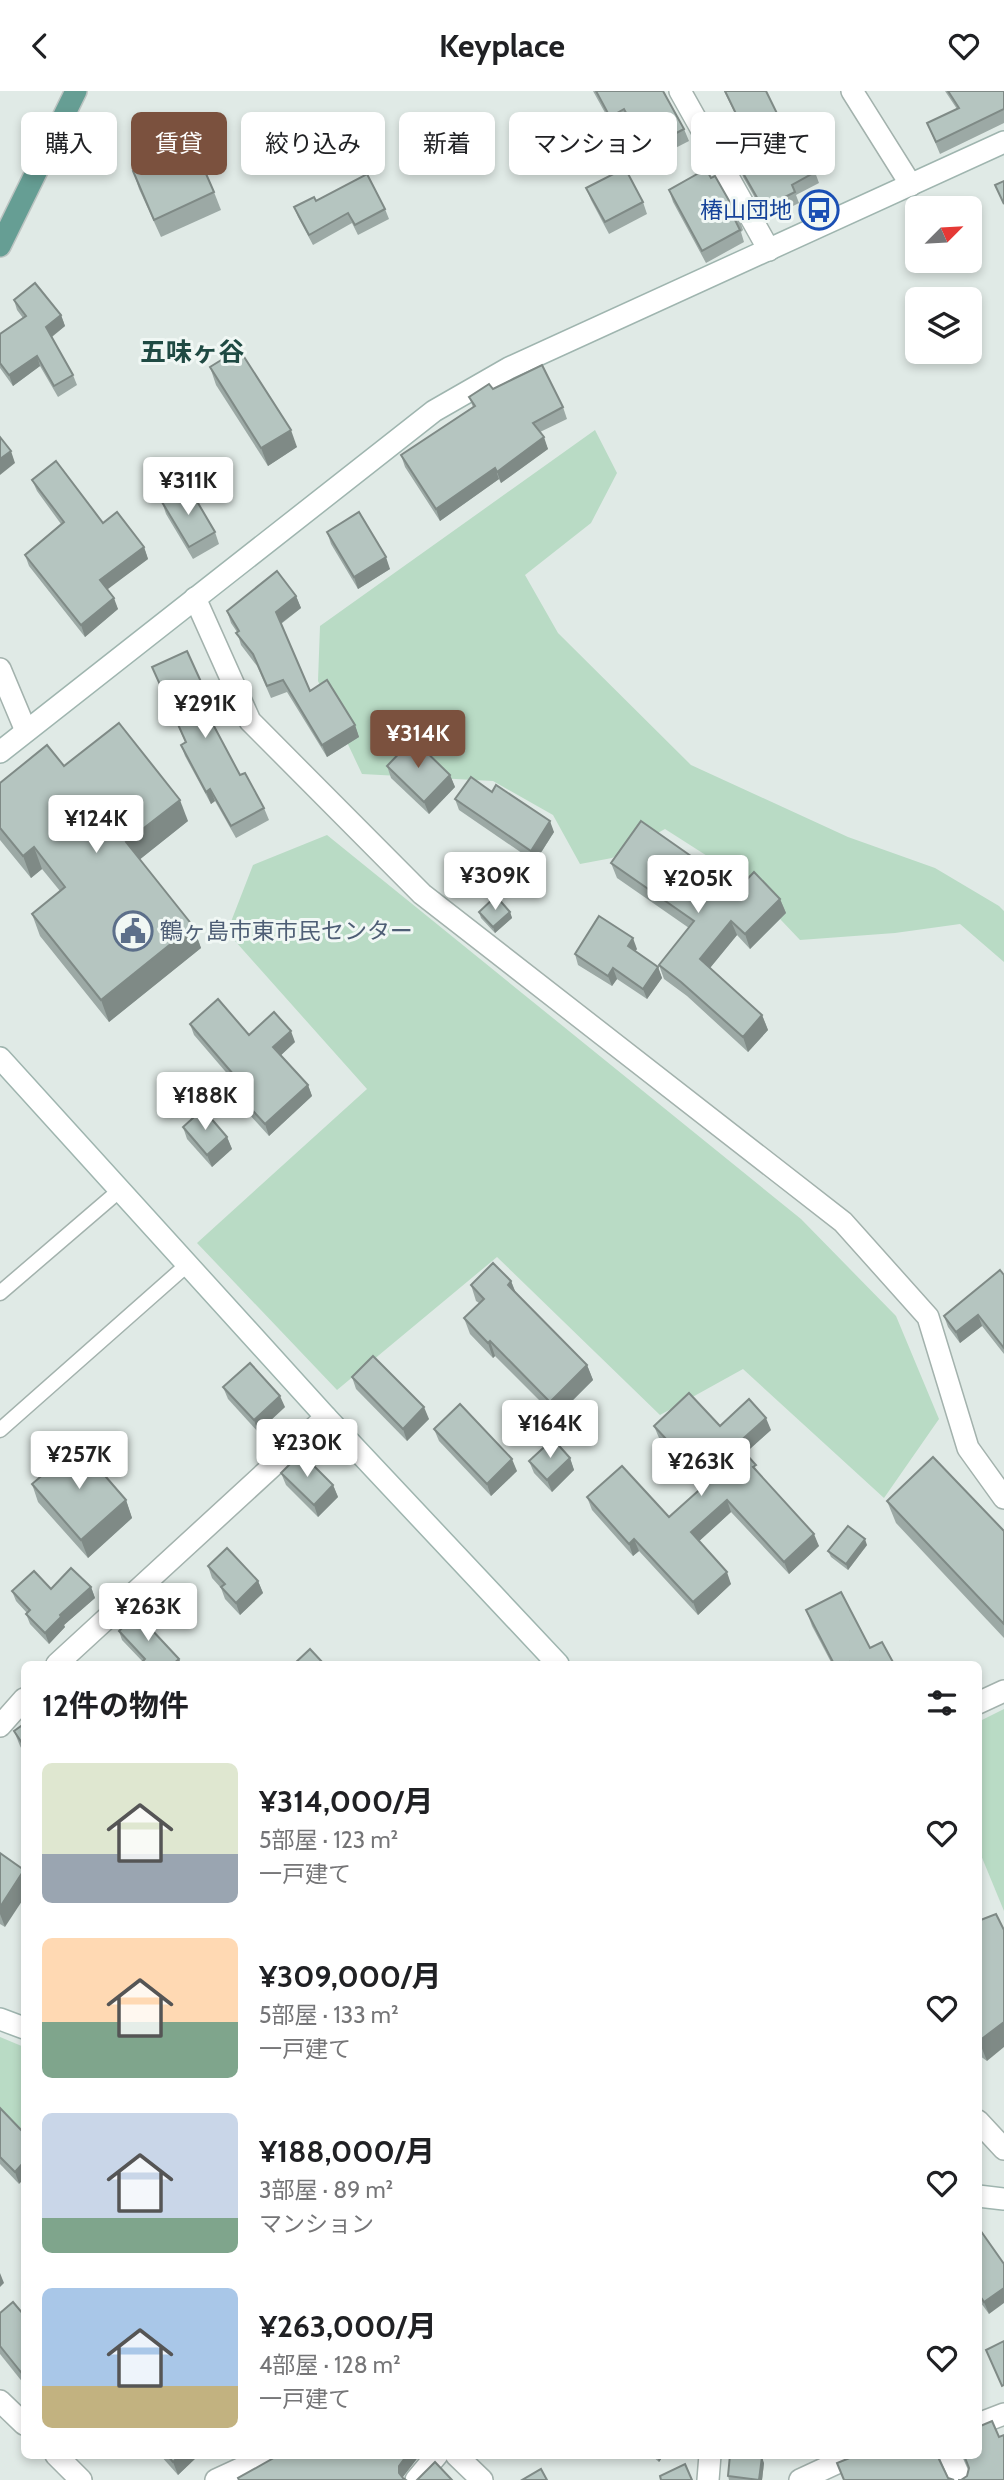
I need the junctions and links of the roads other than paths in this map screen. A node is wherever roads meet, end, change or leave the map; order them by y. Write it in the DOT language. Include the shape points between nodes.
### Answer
graph roads {
  1 [pos="76,91"];
  2 [pos="680,91"];
  3 [pos="852,91"];
  4 [pos="1004,142"];
  5 [pos="911,184"];
  6 [pos="0,246"];
  7 [pos="769,250"];
  8 [pos="195,599"];
  9 [pos="0,670"];
  10 [pos="26,731"];
  11 [pos="0,752"];
  12 [pos="0,1058"];
  13 [pos="120,1189"];
  14 [pos="188,1264"];
  15 [pos="0,1293"];
  16 [pos="326,1417"];
  17 [pos="0,1430"];
  18 [pos="1004,1498"];
  19 [pos="60,1661"];
  20 [pos="555,1661"];
  21 [pos="1004,1691"];
  22 [pos="982,1701"];
  23 [pos="21,1702"];
  24 [pos="0,1726"];
  25 [pos="0,2019"];
  26 [pos="21,2027"];
  27 [pos="982,2125"];
  28 [pos="1004,2149"];
  29 [pos="982,2196"];
  30 [pos="1004,2199"];
  31 [pos="0,2401"];
  32 [pos="1004,2414"];
  33 [pos="21,2421"];
  34 [pos="982,2422"];
  35 [pos="60,2459"];
  36 [pos="261,2459"];
  37 [pos="434,2459"];
  38 [pos="460,2459"];
  39 [pos="710,2459"];
  40 [pos="846,2459"];
  41 [pos="952,2459"];
  42 [pos="806,2479"];
  43 [pos="81,2480"];
  44 [pos="216,2480"];
  45 [pos="416,2480"];
  46 [pos="482,2480"];
  47 [pos="708,2480"];
  48 [pos="961,2480"];
  1 -- 6 [label="main road"];
  2 -- 7 [label="street"];
  3 -- 5 [label="street"];
  4 -- 5 [label="street"];
  5 -- 7 [label="street"];
  7 -- 8 [label="street" via="509,368 434,411"];
  8 -- 10 [label="street"];
  8 -- 18 [label="street" via="250,721 422,894 852,1231 928,1317 968,1448"];
  9 -- 10 [label="street"];
  10 -- 11 [label="street"];
  12 -- 13 [label="street"];
  13 -- 14 [label="street"];
  13 -- 15 [label="lane"];
  14 -- 16 [label="street"];
  14 -- 17 [label="lane"];
  16 -- 19 [label="street"];
  16 -- 20 [label="street"];
  21 -- 22 [label="street"];
  23 -- 24 [label="street"];
  25 -- 26 [label="street"];
  27 -- 28 [label="street"];
  29 -- 30 [label="street"];
  31 -- 33 [label="street"];
  32 -- 34 [label="street"];
  35 -- 43 [label="street"];
  36 -- 44 [label="street"];
  37 -- 45 [label="street"];
  38 -- 46 [label="street"];
  39 -- 47 [label="street"];
  40 -- 42 [label="street"];
  41 -- 48 [label="street"];
}
